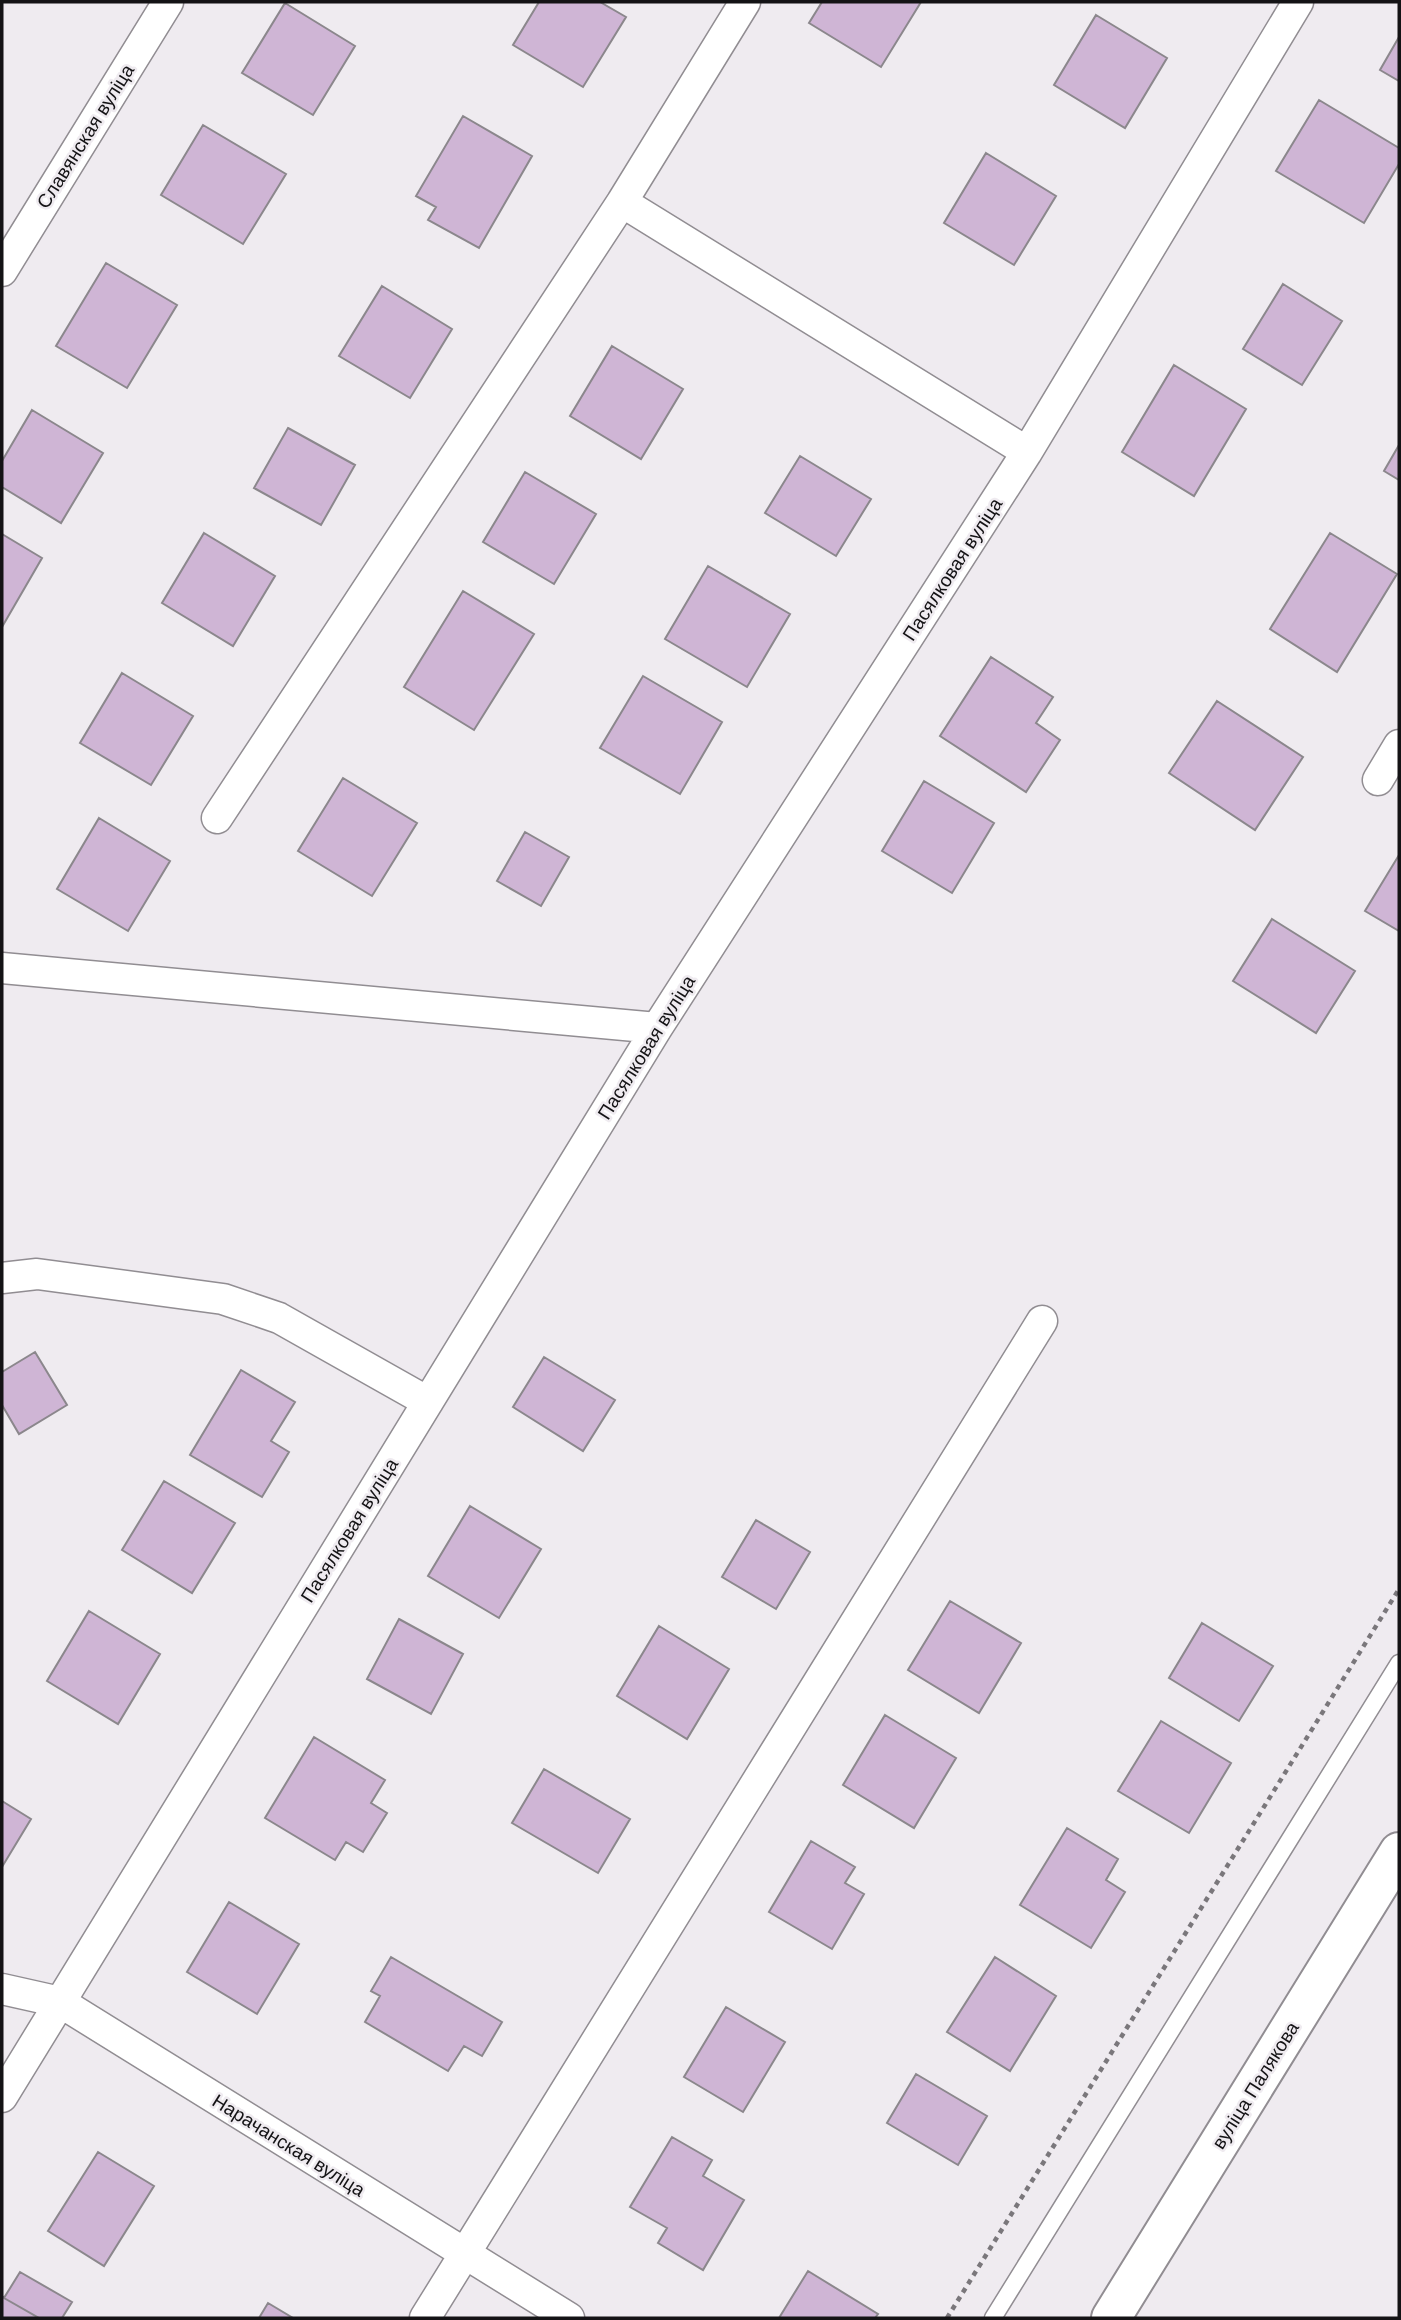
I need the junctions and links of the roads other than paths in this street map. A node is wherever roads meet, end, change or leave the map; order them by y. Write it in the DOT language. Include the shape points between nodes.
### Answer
graph roads {
  1 [pos="168,2"];
  2 [pos="745,2"];
  3 [pos="1298,2"];
  4 [pos="622,202"];
  5 [pos="2,271"];
  6 [pos="1027,452"];
  7 [pos="1399,745"];
  8 [pos="1378,780"];
  9 [pos="217,818"];
  10 [pos="2,968"];
  11 [pos="657,1028"];
  12 [pos="2,1278"];
  13 [pos="1042,1321"];
  14 [pos="428,1402"];
  15 [pos="1399,1663"];
  16 [pos="1399,1852"];
  17 [pos="2,1989"];
  18 [pos="60,2002"];
  19 [pos="2,2097"];
  20 [pos="465,2254"];
  21 [pos="425,2318"];
  22 [pos="569,2318"];
  23 [pos="993,2318"];
  24 [pos="1111,2318"];
  1 -- 5 [label="street, Славянская вуліца"];
  2 -- 4 [label="street"];
  3 -- 6 [label="street, Пасялковая вуліца"];
  4 -- 6 [label="street"];
  4 -- 9 [label="street"];
  6 -- 11 [label="street, Пасялковая вуліца"];
  7 -- 8 [label="street"];
  10 -- 11 [label="street"];
  11 -- 14 [label="street, Пасялковая вуліца"];
  12 -- 14 [label="street" via="37,1275 223,1298 279,1318"];
  13 -- 20 [label="street"];
  14 -- 18 [label="street, Пасялковая вуліца"];
  15 -- 23 [label="lane"];
  16 -- 24 [label="street, вуліца Палякова"];
  17 -- 18 [label="street, Нарачанская вуліца"];
  18 -- 19 [label="street, Пасялковая вуліца"];
  18 -- 20 [label="street, Нарачанская вуліца"];
  20 -- 21 [label="street"];
  20 -- 22 [label="street, Нарачанская вуліца"];
}
